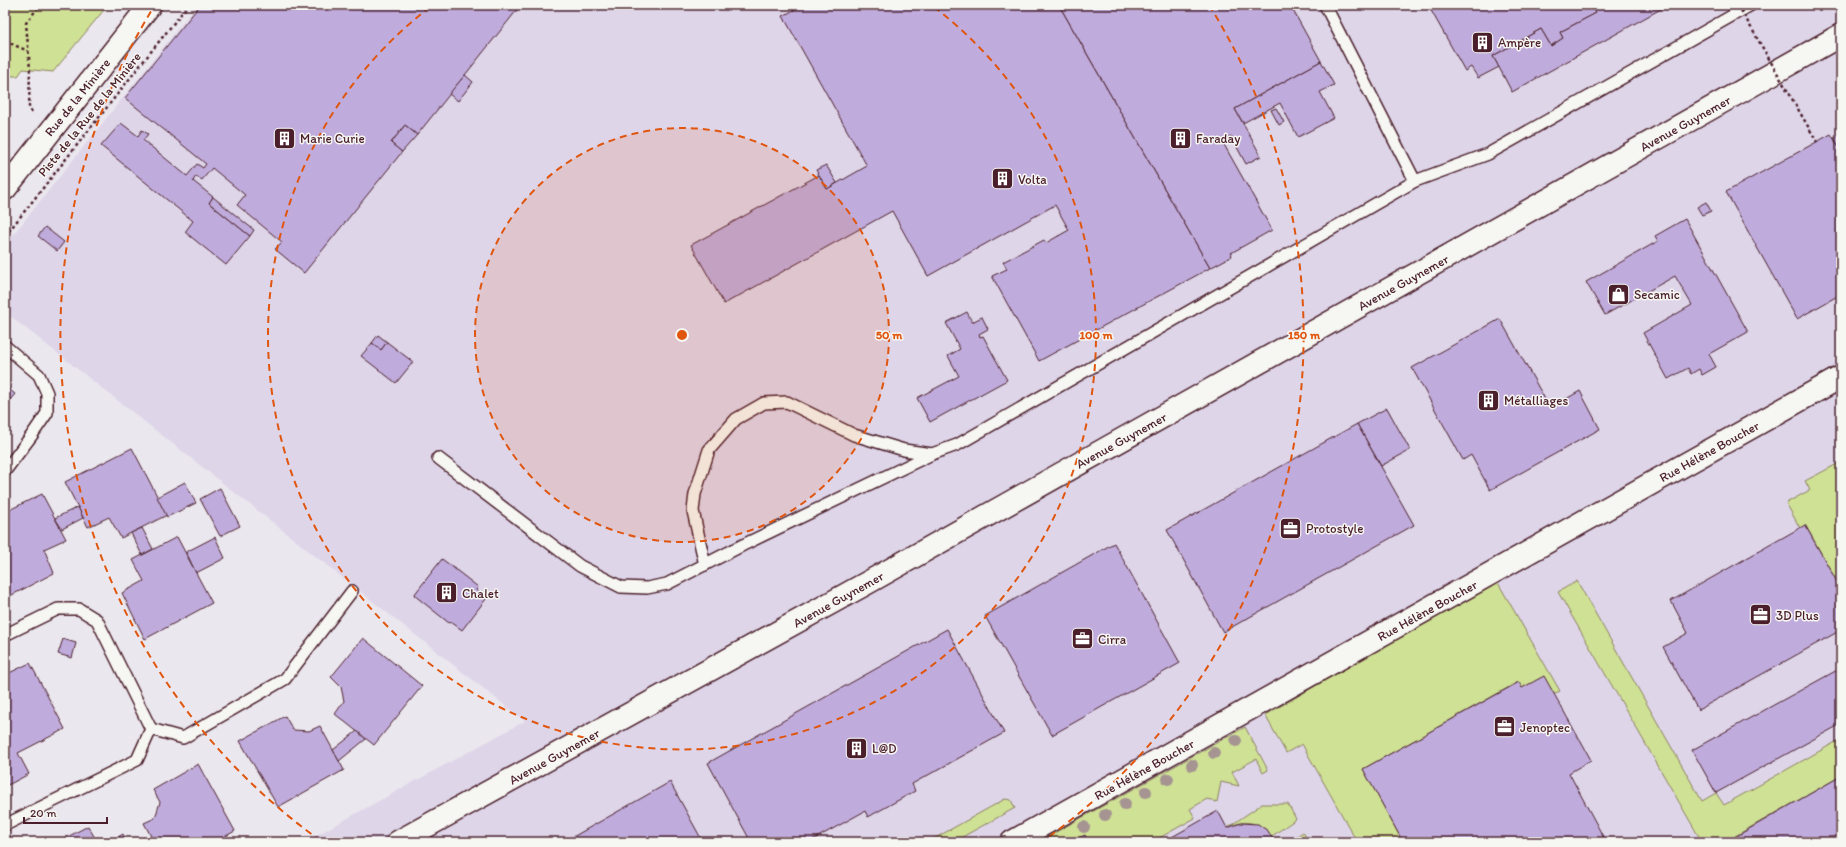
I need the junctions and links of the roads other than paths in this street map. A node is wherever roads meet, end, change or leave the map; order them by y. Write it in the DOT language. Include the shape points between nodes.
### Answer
graph roads {
  1 [pos="150,5"];
  2 [pos="1325,5"];
  3 [pos="1750,5"];
  4 [pos="1841,35"];
  5 [pos="1415,181"];
  6 [pos="5,188"];
  7 [pos="5,346"];
  8 [pos="1841,377"];
  9 [pos="932,454"];
  10 [pos="438,458"];
  11 [pos="5,470"];
  12 [pos="705,565"];
  13 [pos="352,591"];
  14 [pos="5,635"];
  15 [pos="151,729"];
  16 [pos="5,825"];
  17 [pos="398,842"];
  18 [pos="1012,842"];
  1 -- 6 [label="street, Rue de la Minière"];
  2 -- 5 [label="lane"];
  3 -- 5 [label="lane" via="1488,154"];
  4 -- 17 [label="street, Avenue Guynemer" via="867,583"];
  5 -- 9 [label="lane" via="957,445"];
  7 -- 11 [label="lane" via="39,375 47,393 46,414"];
  8 -- 18 [label="street, Rue Hélène Boucher"];
  9 -- 12 [label="lane"];
  9 -- 12 [label="lane" via="904,450 854,435 787,402 764,403 736,419 709,450 695,494 693,511"];
  10 -- 12 [label="lane" via="580,566 621,587 646,588 667,584"];
  13 -- 15 [label="lane" via="284,679 183,738"];
  14 -- 15 [label="lane" via="58,609 79,609 97,620"];
  15 -- 16 [label="lane" via="137,760"];
}
